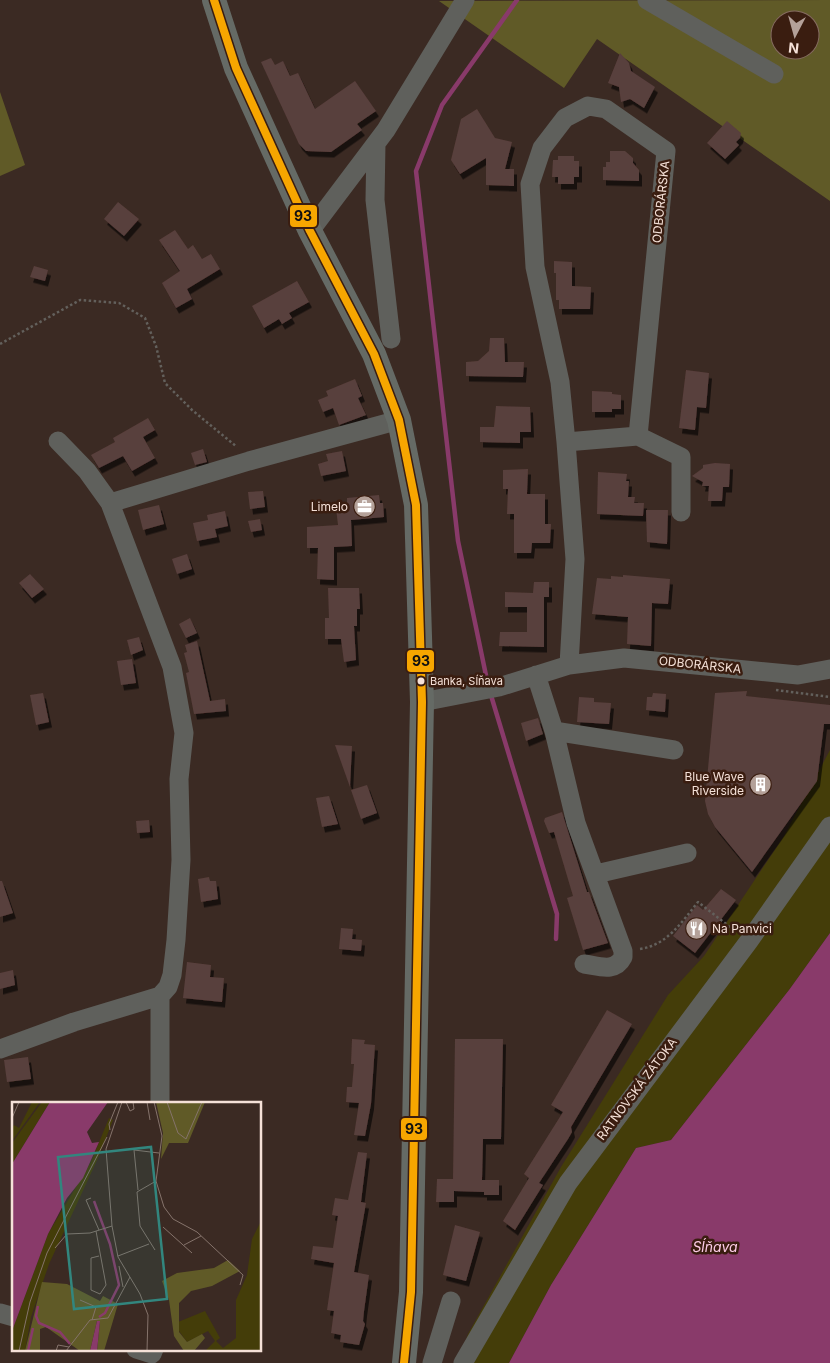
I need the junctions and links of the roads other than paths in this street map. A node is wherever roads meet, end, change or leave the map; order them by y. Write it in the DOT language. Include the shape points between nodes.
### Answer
graph roads {
  1 [pos="214,0"];
  2 [pos="465,0"];
  3 [pos="647,0"];
  4 [pos="774,74"];
  5 [pos="376,143"];
  6 [pos="310,231"];
  7 [pos="391,339"];
  8 [pos="399,420"];
  9 [pos="638,436"];
  10 [pos="58,441"];
  11 [pos="566,442"];
  12 [pos="110,503"];
  13 [pos="681,512"];
  14 [pos="569,665"];
  15 [pos="830,669"];
  16 [pos="536,675"];
  17 [pos="422,702"];
  18 [pos="554,732"];
  19 [pos="674,750"];
  20 [pos="830,826"];
  21 [pos="687,853"];
  22 [pos="596,874"];
  23 [pos="584,964"];
  24 [pos="160,996"];
  25 [pos="0,1049"];
  26 [pos="160,1102"];
  27 [pos="451,1301"];
  28 [pos="139,1350"];
  29 [pos="154,1350"];
  30 [pos="404,1363"];
  31 [pos="432,1363"];
  32 [pos="463,1363"];
  1 -- 6 [label="main road" via="236,68"];
  2 -- 5 [label="lane"];
  3 -- 4 [label="lane"];
  5 -- 6 [label="lane"];
  5 -- 7 [label="lane" via="375,200"];
  6 -- 8 [label="main road" via="374,354"];
  8 -- 12 [label="lane"];
  8 -- 17 [label="main road" via="416,505"];
  9 -- 11 [label="lane"];
  9 -- 11 [label="lane, ODBORÁRSKA" via="666,151 606,109 588,106 565,118 542,148 530,184 535,267 560,382"];
  9 -- 13 [label="lane" via="680,457"];
  10 -- 12 [label="lane" via="87,471"];
  11 -- 14 [label="lane, ODBORÁRSKA" via="575,558"];
  12 -- 24 [label="lane" via="172,667 184,732 179,779 181,860 176,940 172,975"];
  14 -- 15 [label="lane, ODBORÁRSKA" via="624,658 798,675"];
  14 -- 16 [label="lane, ODBORÁRSKA"];
  16 -- 17 [label="lane, ODBORÁRSKA"];
  16 -- 18 [label="lane"];
  17 -- 30 [label="main road" via="411,1292"];
  18 -- 19 [label="lane"];
  18 -- 22 [label="lane" via="576,823"];
  20 -- 32 [label="lane, RATNOVSKÁ ZÁTOKA" via="749,941 568,1183"];
  21 -- 22 [label="lane"];
  22 -- 23 [label="lane" via="624,957 610,968"];
  24 -- 25 [label="lane"];
  24 -- 26 [label="lane"];
  27 -- 31 [label="lane"];
  28 -- 29 [label="lane" via="152,1354"];
}
